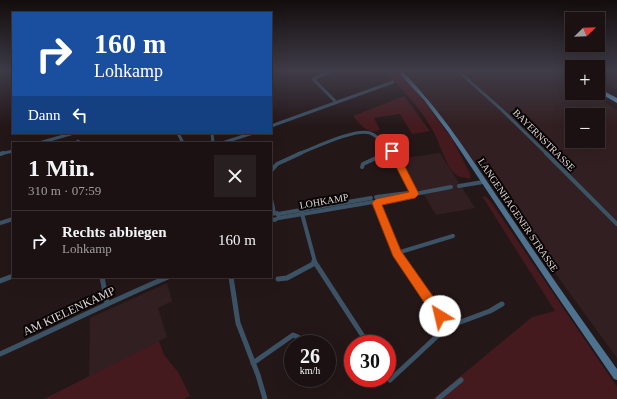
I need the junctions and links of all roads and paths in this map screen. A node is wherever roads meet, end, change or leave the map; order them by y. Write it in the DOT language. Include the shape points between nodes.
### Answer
graph roads {
  1 [pos="323,89"];
  2 [pos="374,89"];
  3 [pos="416,89"];
  4 [pos="478,89"];
  5 [pos="605,89"];
  6 [pos="605,94"];
  7 [pos="617,96"];
  8 [pos="617,101"];
  9 [pos="336,102"];
  10 [pos="272,126"];
  11 [pos="70,134"];
  12 [pos="245,134"];
  13 [pos="42,142"];
  14 [pos="225,142"];
  15 [pos="12,150"];
  16 [pos="392,151"];
  17 [pos="0,154"];
  18 [pos="362,167"];
  19 [pos="272,170"];
  20 [pos="483,182"];
  21 [pos="459,186"];
  22 [pos="451,187"];
  23 [pos="415,194"];
  24 [pos="375,200"];
  25 [pos="272,203"];
  26 [pos="302,212"];
  27 [pos="275,215"];
  28 [pos="12,219"];
  29 [pos="0,223"];
  30 [pos="617,224"];
  31 [pos="454,236"];
  32 [pos="397,253"];
  33 [pos="315,263"];
  34 [pos="12,276"];
  35 [pos="102,278"];
  36 [pos="166,278"];
  37 [pos="231,278"];
  38 [pos="278,279"];
  39 [pos="0,281"];
  40 [pos="107,303"];
  41 [pos="502,304"];
  42 [pos="448,327"];
  43 [pos="362,335"];
  44 [pos="284,341"];
  45 [pos="0,354"];
  46 [pos="254,363"];
  47 [pos="396,375"];
  48 [pos="617,376"];
  49 [pos="461,380"];
  50 [pos="265,399"];
  51 [pos="438,399"];
  1 -- 9 [label="street"];
  2 -- 9 [label="street"];
  3 -- 20 [label="main road, LANGENHAGENER STRASSE" via="434,110"];
  4 -- 30 [label="street, BAYERNSTRASSE"];
  5 -- 7 [label="highway"];
  6 -- 8 [label="highway"];
  9 -- 10 [label="street"];
  11 -- 13 [label="street"];
  12 -- 14 [label="street"];
  15 -- 17 [label="street"];
  16 -- 18 [label="street" via="363,164"];
  16 -- 19 [label="street" via="374,135 362,132 339,138 284,160"];
  16 -- 23 [label="street"];
  20 -- 21 [label="street"];
  20 -- 48 [label="main road, LANGENHAGENER STRASSE"];
  22 -- 23 [label="street, LOHKAMP"];
  23 -- 24 [label="street, LOHKAMP"];
  24 -- 26 [label="street, LOHKAMP"];
  24 -- 32 [label="street"];
  25 -- 27 [label="street"];
  26 -- 27 [label="street, LOHKAMP"];
  26 -- 33 [label="street"];
  28 -- 29 [label="street"];
  31 -- 32 [label="street"];
  32 -- 42 [label="street"];
  33 -- 38 [label="street" via="287,278"];
  33 -- 43 [label="street"];
  34 -- 39 [label="street"];
  35 -- 40 [label="street"];
  36 -- 40 [label="street, AM KIELENKAMP"];
  37 -- 46 [label="street" via="237,320"];
  40 -- 45 [label="street, AM KIELENKAMP" via="70,323"];
  41 -- 42 [label="street"];
  42 -- 47 [label="street"];
  44 -- 46 [label="street"];
  46 -- 50 [label="street"];
  49 -- 51 [label="street"];
}
